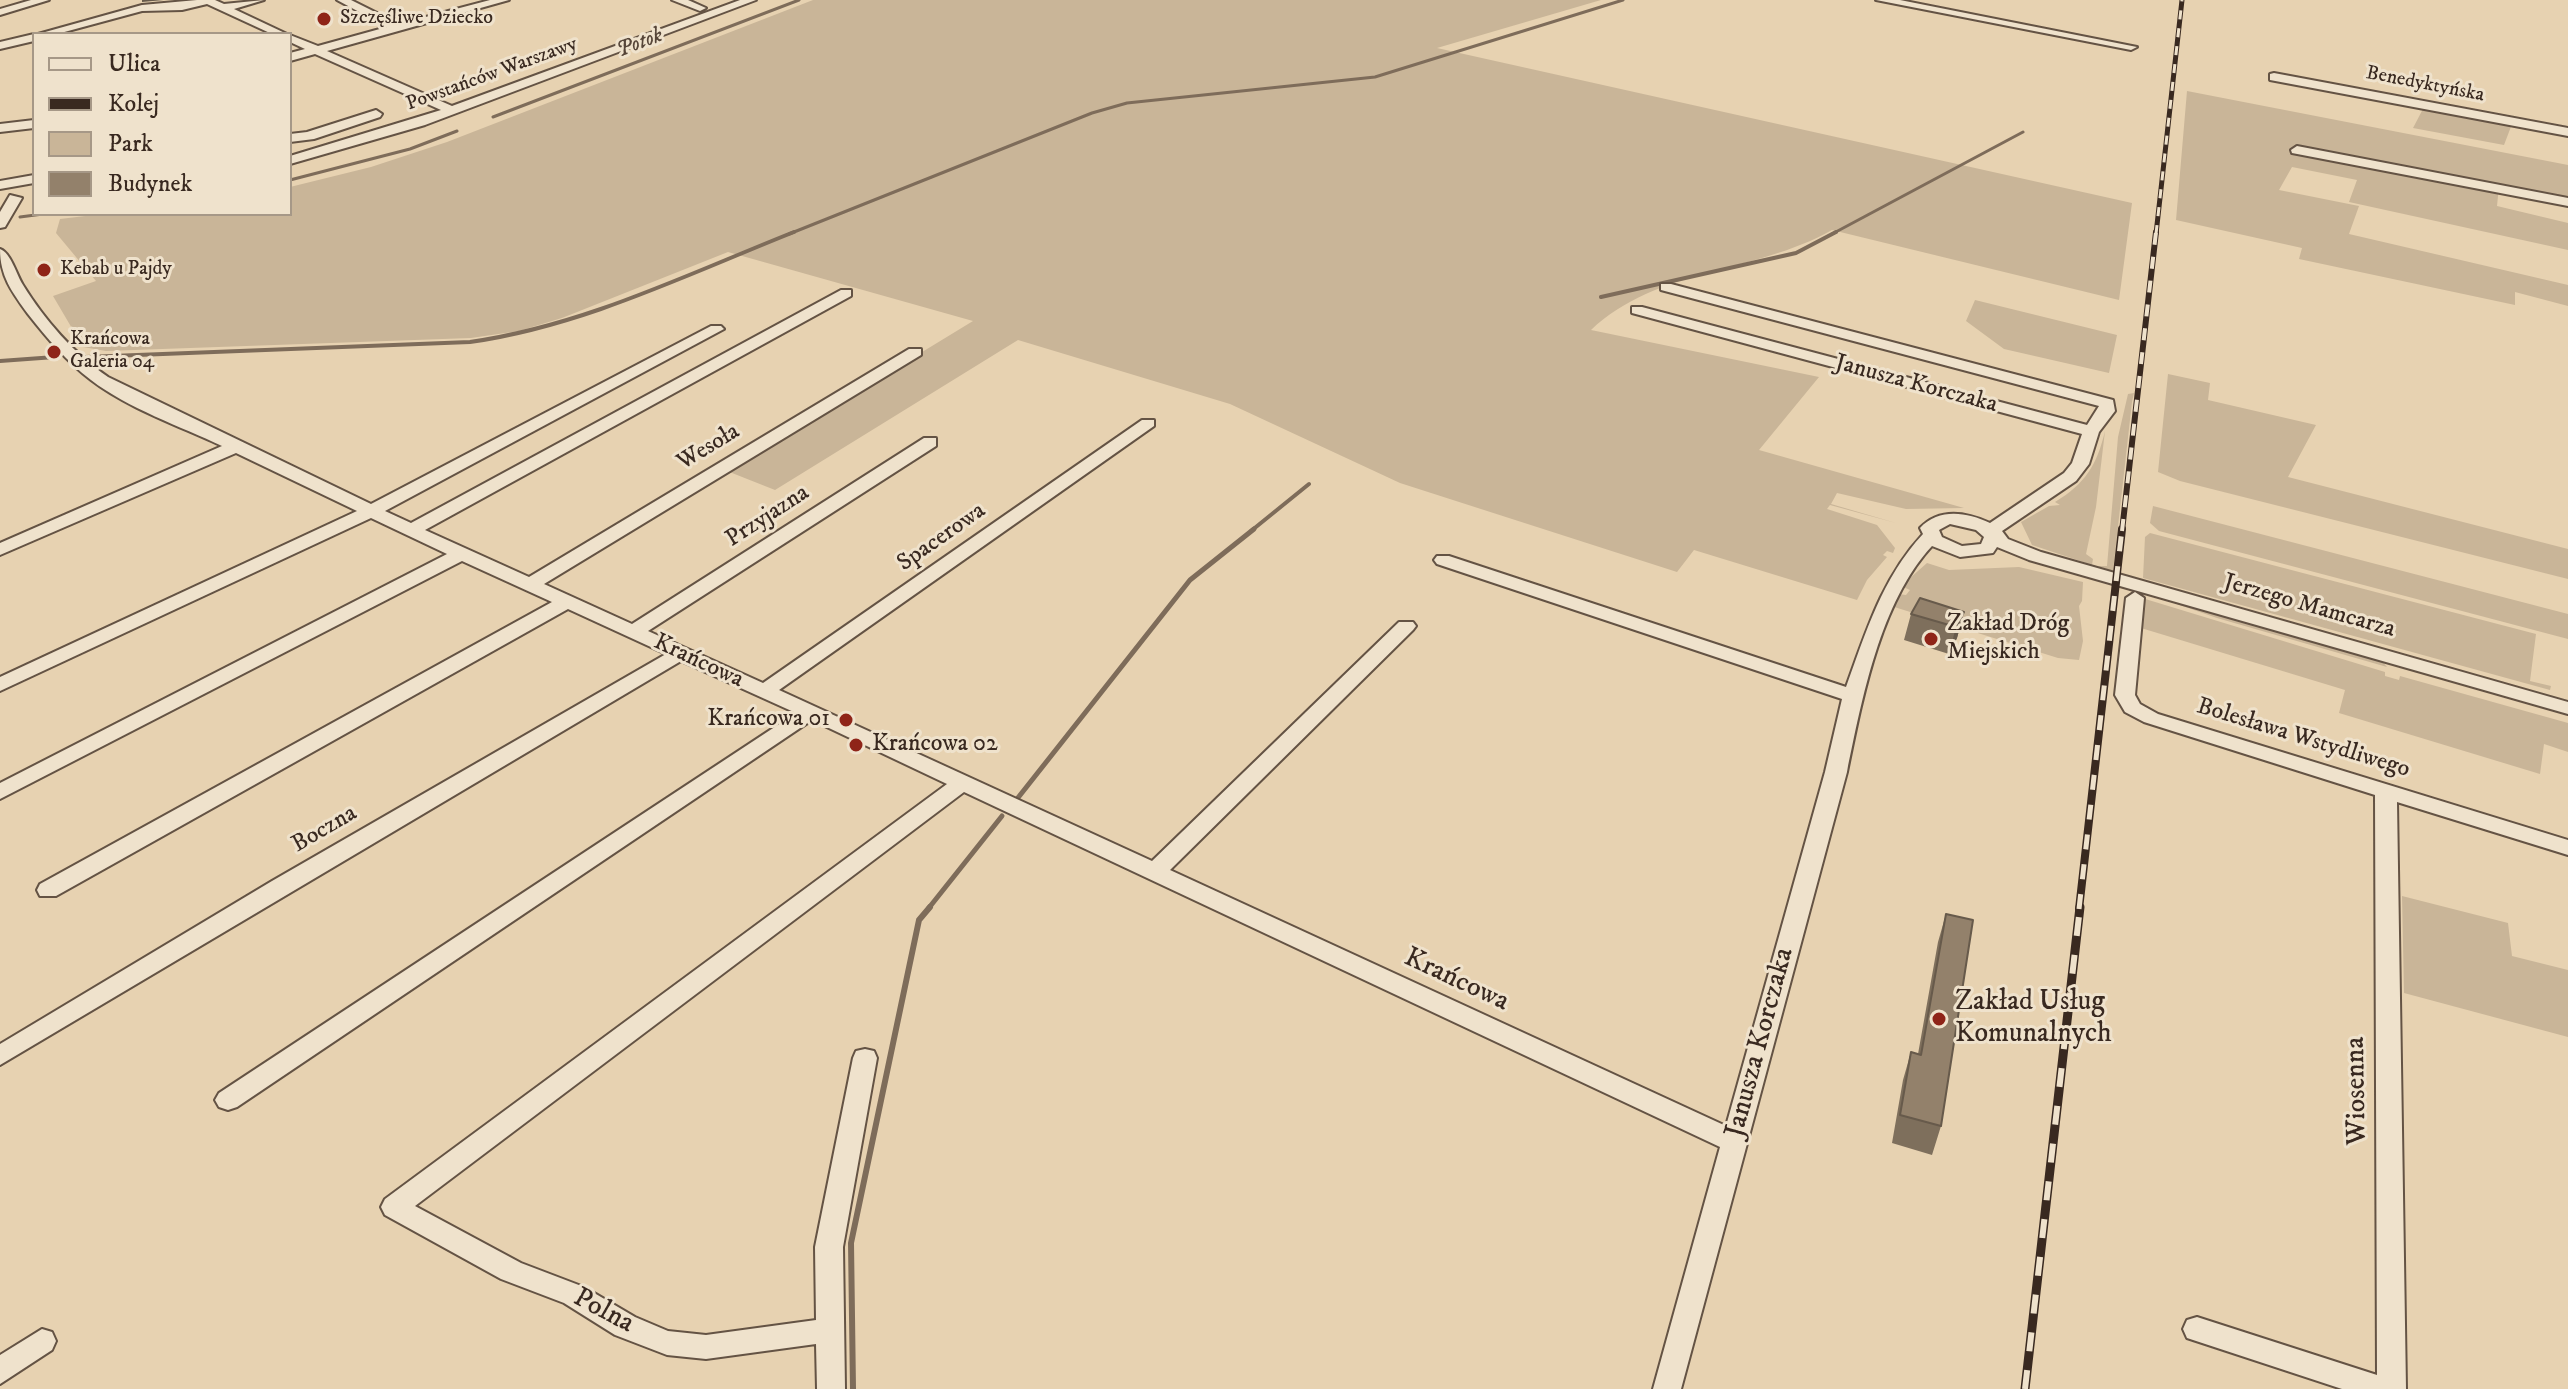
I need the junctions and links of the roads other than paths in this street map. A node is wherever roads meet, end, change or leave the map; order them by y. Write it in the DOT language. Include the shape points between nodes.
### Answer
graph roads {
  1 [pos="43,0"];
  2 [pos="206,0"];
  3 [pos="258,0"];
  4 [pos="343,0"];
  5 [pos="503,0"];
  6 [pos="678,0"];
  7 [pos="722,0"];
  8 [pos="750,0"];
  9 [pos="1882,0"];
  10 [pos="222,8"];
  11 [pos="700,8"];
  12 [pos="0,12"];
  13 [pos="397,28"];
  14 [pos="52,32"];
  15 [pos="276,32"];
  16 [pos="32,38"];
  17 [pos="292,39"];
  18 [pos="0,46"];
  19 [pos="2131,47"];
  20 [pos="316,49"];
  21 [pos="619,49"];
  22 [pos="292,56"];
  23 [pos="2274,77"];
  24 [pos="452,111"];
  25 [pos="376,114"];
  26 [pos="32,124"];
  27 [pos="0,128"];
  28 [pos="2568,132"];
  29 [pos="292,138"];
  30 [pos="2297,150"];
  31 [pos="292,159"];
  32 [pos="32,179"];
  33 [pos="0,185"];
  34 [pos="32,195"];
  35 [pos="7,198"];
  36 [pos="2568,202"];
  37 [pos="0,224"];
  38 [pos="0,253"];
  39 [pos="1666,287"];
  40 [pos="846,293"];
  41 [pos="1637,310"];
  42 [pos="716,329"];
  43 [pos="915,352"];
  44 [pos="1148,423"];
  45 [pos="2091,431"];
  46 [pos="930,442"];
  47 [pos="237,446"];
  48 [pos="2022,508"];
  49 [pos="371,511"];
  50 [pos="1969,521"];
  51 [pos="411,530"];
  52 [pos="1931,536"];
  53 [pos="1988,541"];
  54 [pos="0,550"];
  55 [pos="1952,550"];
  56 [pos="461,554"];
  57 [pos="1443,560"];
  58 [pos="1900,574"];
  59 [pos="529,585"];
  60 [pos="2135,598"];
  61 [pos="566,602"];
  62 [pos="1406,626"];
  63 [pos="633,632"];
  64 [pos="679,654"];
  65 [pos="0,685"];
  66 [pos="763,692"];
  67 [pos="1853,696"];
  68 [pos="2568,708"];
  69 [pos="811,712"];
  70 [pos="962,783"];
  71 [pos="2386,791"];
  72 [pos="0,792"];
  73 [pos="2568,848"];
  74 [pos="1153,873"];
  75 [pos="48,890"];
  76 [pos="0,1056"];
  77 [pos="865,1058"];
  78 [pos="228,1100"];
  79 [pos="1735,1142"];
  80 [pos="2197,1329"];
  81 [pos="829,1330"];
  82 [pos="42,1341"];
  83 [pos="0,1371"];
  84 [pos="831,1389"];
  85 [pos="1667,1389"];
  86 [pos="2381,1389"];
  87 [pos="2392,1389"];
  1 -- 12 [label="street"];
  2 -- 10 [label="street"];
  2 -- 14 [label="street" via="142,8"];
  3 -- 10 [label="street"];
  4 -- 13 [label="street"];
  5 -- 13 [label="street"];
  6 -- 11 [label="street"];
  7 -- 11 [label="street"];
  8 -- 21 [label="street, Powstańców Warszawy"];
  9 -- 19 [label="street"];
  10 -- 15 [label="street"];
  11 -- 21 [label="street" via="605,46"];
  13 -- 20 [label="street"];
  16 -- 18 [label="street"];
  17 -- 20 [label="street"];
  20 -- 22 [label="street"];
  20 -- 24 [label="street"];
  21 -- 24 [label="street, Powstańców Warszawy"];
  23 -- 28 [label="street, Benedyktyńska"];
  24 -- 31 [label="street, Powstańców Warszawy"];
  25 -- 29 [label="street"];
  26 -- 27 [label="street"];
  30 -- 36 [label="street"];
  32 -- 33 [label="street"];
  34 -- 35 [label="street"];
  35 -- 37 [label="street"];
  38 -- 47 [label="street, Krańcowa" via="11,277 61,345 98,378"];
  39 -- 45 [label="street" via="2107,403"];
  40 -- 51 [label="street"];
  41 -- 45 [label="street, Janusza Korczaka"];
  42 -- 49 [label="street"];
  43 -- 59 [label="street, Wesoła"];
  44 -- 66 [label="street, Spacerowa"];
  45 -- 48 [label="street" via="2070,477"];
  46 -- 63 [label="street, Przyjazna"];
  47 -- 49 [label="street, Krańcowa"];
  47 -- 54 [label="street"];
  48 -- 50 [label="street"];
  48 -- 53 [label="street"];
  49 -- 51 [label="street, Krańcowa"];
  49 -- 65 [label="street"];
  50 -- 52 [label="street" via="1941,520 1929,528"];
  50 -- 53 [label="street"];
  51 -- 56 [label="street, Krańcowa"];
  52 -- 55 [label="street"];
  52 -- 58 [label="street, Janusza Korczaka"];
  53 -- 55 [label="street, Jerzego Mamcarza"];
  53 -- 68 [label="street, Jerzego Mamcarza"];
  55 -- 58 [label="street"];
  56 -- 59 [label="street, Krańcowa"];
  56 -- 72 [label="street"];
  57 -- 67 [label="street"];
  58 -- 67 [label="street, Janusza Korczaka"];
  59 -- 61 [label="street, Krańcowa"];
  60 -- 71 [label="street, Bolesława Wstydliwego" via="2125,695 2132,708"];
  61 -- 63 [label="street, Krańcowa"];
  61 -- 75 [label="street"];
  62 -- 74 [label="street"];
  63 -- 64 [label="street, Krańcowa"];
  64 -- 66 [label="street, Krańcowa"];
  64 -- 76 [label="street, Boczna"];
  66 -- 69 [label="street, Krańcowa"];
  67 -- 79 [label="street, Janusza Korczaka"];
  69 -- 70 [label="street, Krańcowa"];
  69 -- 78 [label="street"];
  70 -- 74 [label="street, Krańcowa"];
  70 -- 81 [label="street, Polna" via="394,1207 511,1271 574,1295 625,1326 667,1343 706,1347"];
  71 -- 73 [label="street, Bolesława Wstydliwego"];
  71 -- 87 [label="street, Wiosenna"];
  74 -- 79 [label="street, Krańcowa"];
  77 -- 81 [label="street" via="829,1247"];
  79 -- 85 [label="street, Janusza Korczaka"];
  80 -- 86 [label="street"];
  81 -- 84 [label="street"];
  82 -- 83 [label="street"];
}
